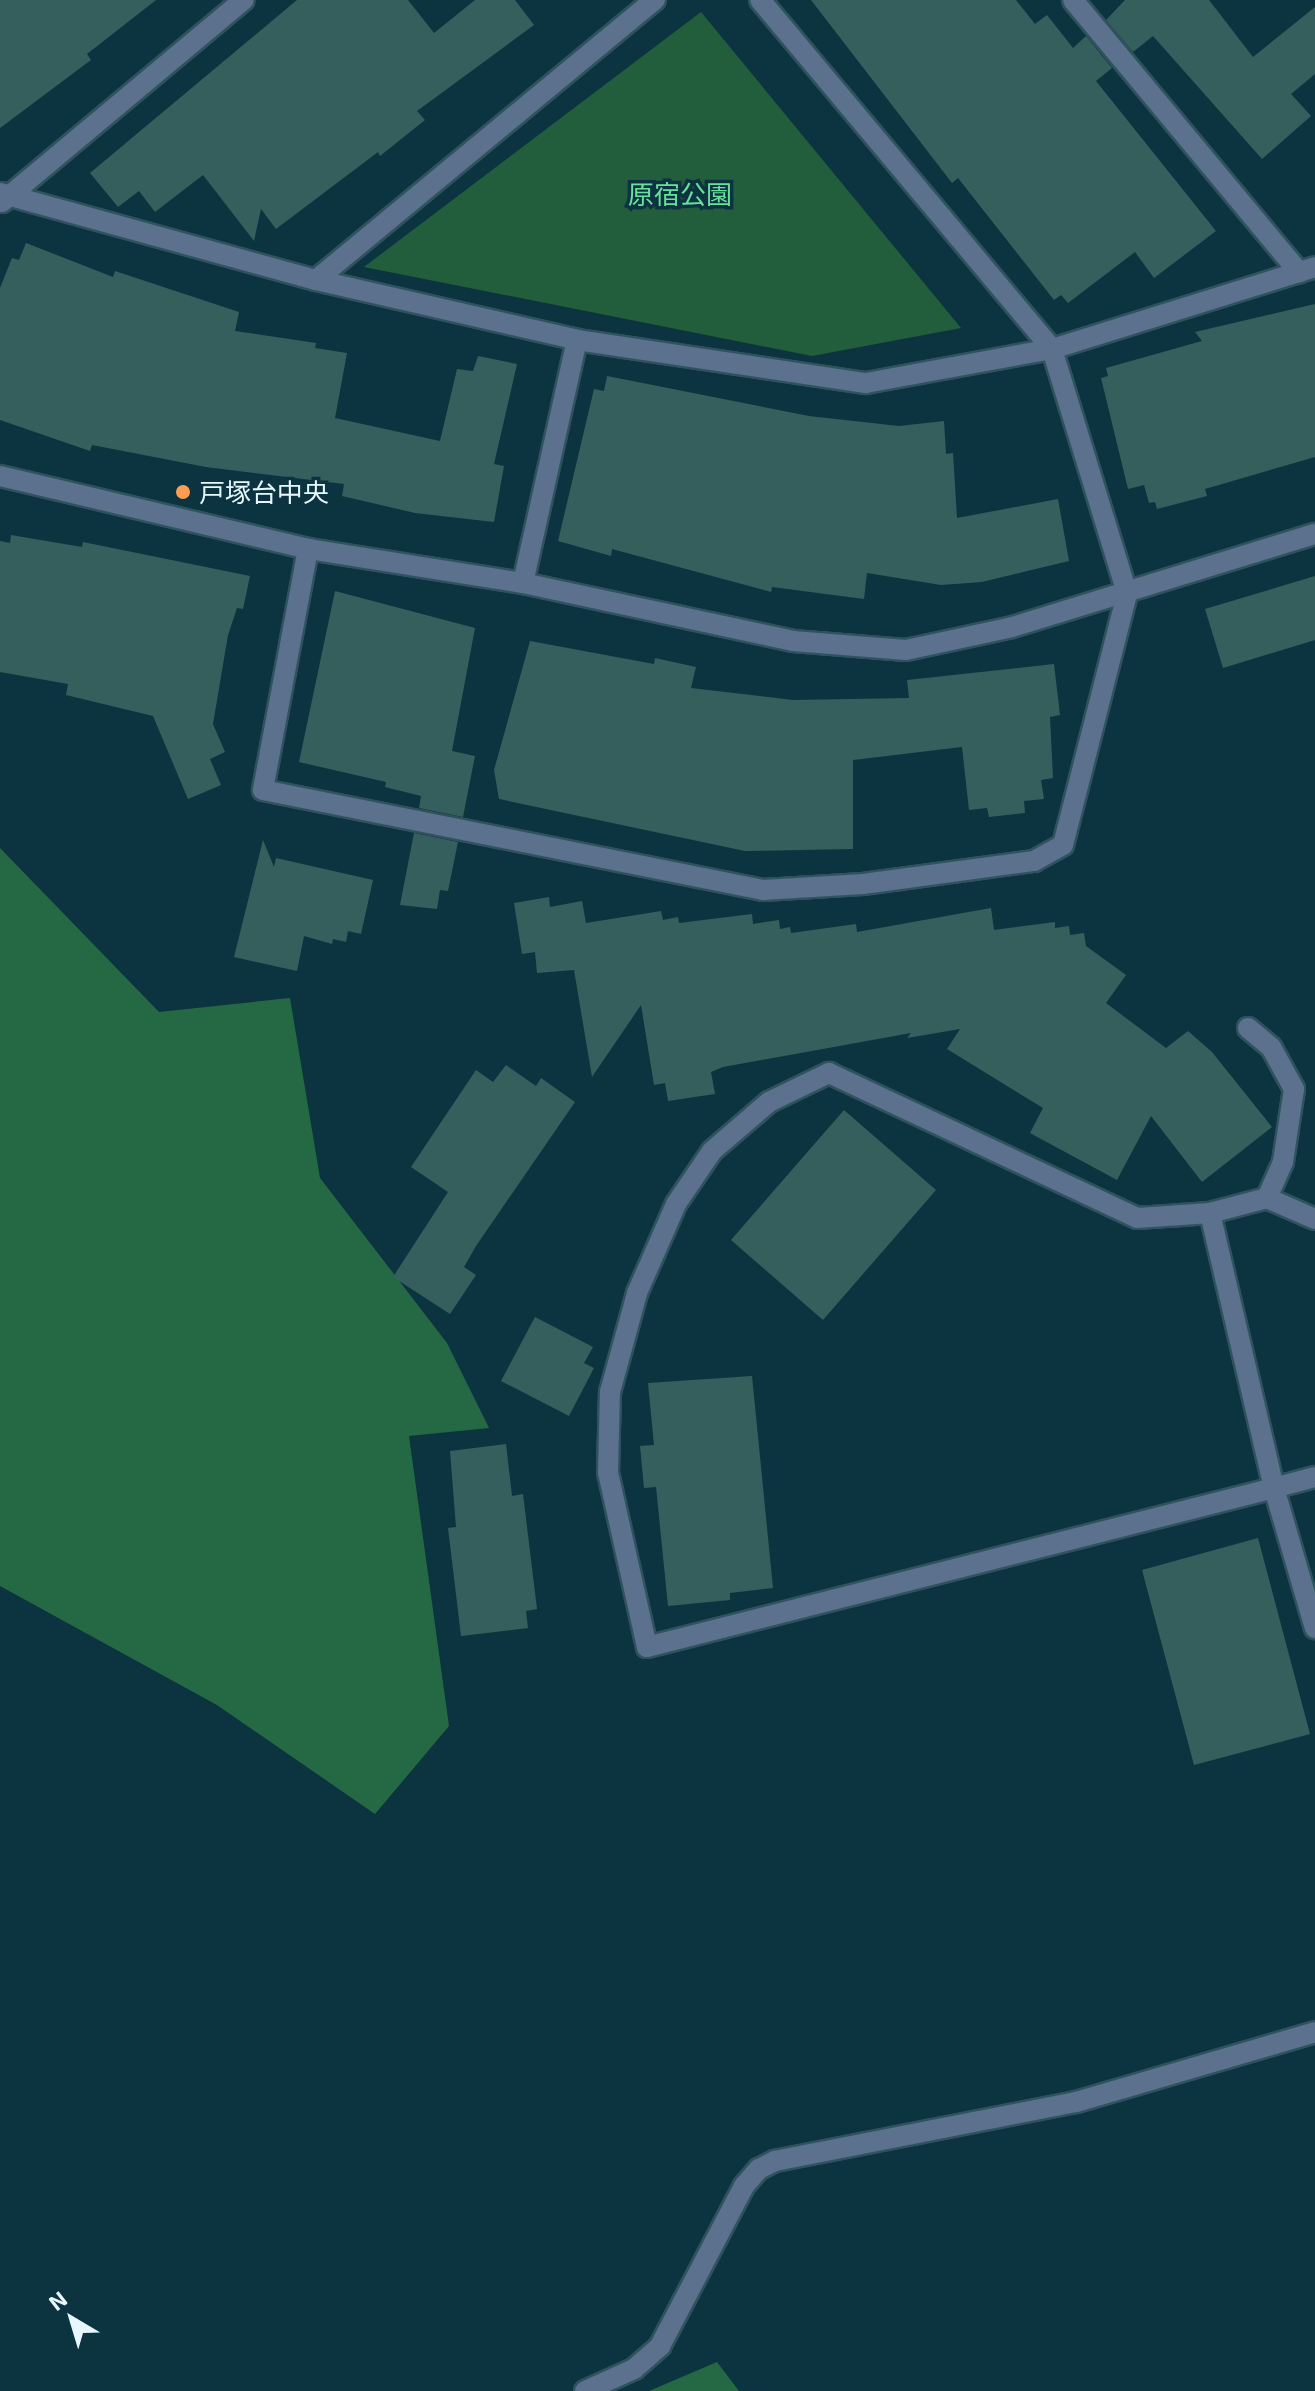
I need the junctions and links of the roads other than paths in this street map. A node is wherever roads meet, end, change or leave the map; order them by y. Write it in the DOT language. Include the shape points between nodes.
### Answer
graph roads {
  1 [pos="244,0"];
  2 [pos="655,0"];
  3 [pos="760,0"];
  4 [pos="1073,0"];
  5 [pos="2,198"];
  6 [pos="1307,269"];
  7 [pos="316,280"];
  8 [pos="577,340"];
  9 [pos="1052,349"];
  10 [pos="0,476"];
  11 [pos="1315,534"];
  12 [pos="308,549"];
  13 [pos="523,583"];
  14 [pos="1127,593"];
  15 [pos="1248,1028"];
  16 [pos="1267,1198"];
  17 [pos="1210,1213"];
  18 [pos="1315,1219"];
  19 [pos="1315,1477"];
  20 [pos="1274,1488"];
  21 [pos="1315,1628"];
  22 [pos="1315,2032"];
  23 [pos="585,2391"];
  1 -- 5 [label="street"];
  2 -- 7 [label="street"];
  3 -- 9 [label="street"];
  4 -- 6 [label="street"];
  5 -- 7 [label="street"];
  6 -- 9 [label="street"];
  7 -- 8 [label="street"];
  8 -- 9 [label="street" via="866,383"];
  8 -- 13 [label="street"];
  9 -- 14 [label="street"];
  10 -- 12 [label="street"];
  11 -- 14 [label="street"];
  12 -- 13 [label="street"];
  12 -- 14 [label="street" via="263,790 763,890 863,884 1034,861 1063,845"];
  13 -- 14 [label="street" via="793,641 906,650 1012,627"];
  15 -- 16 [label="street" via="1271,1047 1294,1089 1283,1162"];
  16 -- 17 [label="street"];
  16 -- 18 [label="street"];
  17 -- 20 [label="street"];
  17 -- 20 [label="street" via="1137,1218 829,1073 769,1102 712,1151 676,1204 637,1293 610,1392 608,1472 647,1647"];
  19 -- 20 [label="street"];
  20 -- 21 [label="street"];
  22 -- 23 [label="street" via="1076,2102 767,2165 744,2186 660,2346 634,2369"];
}
